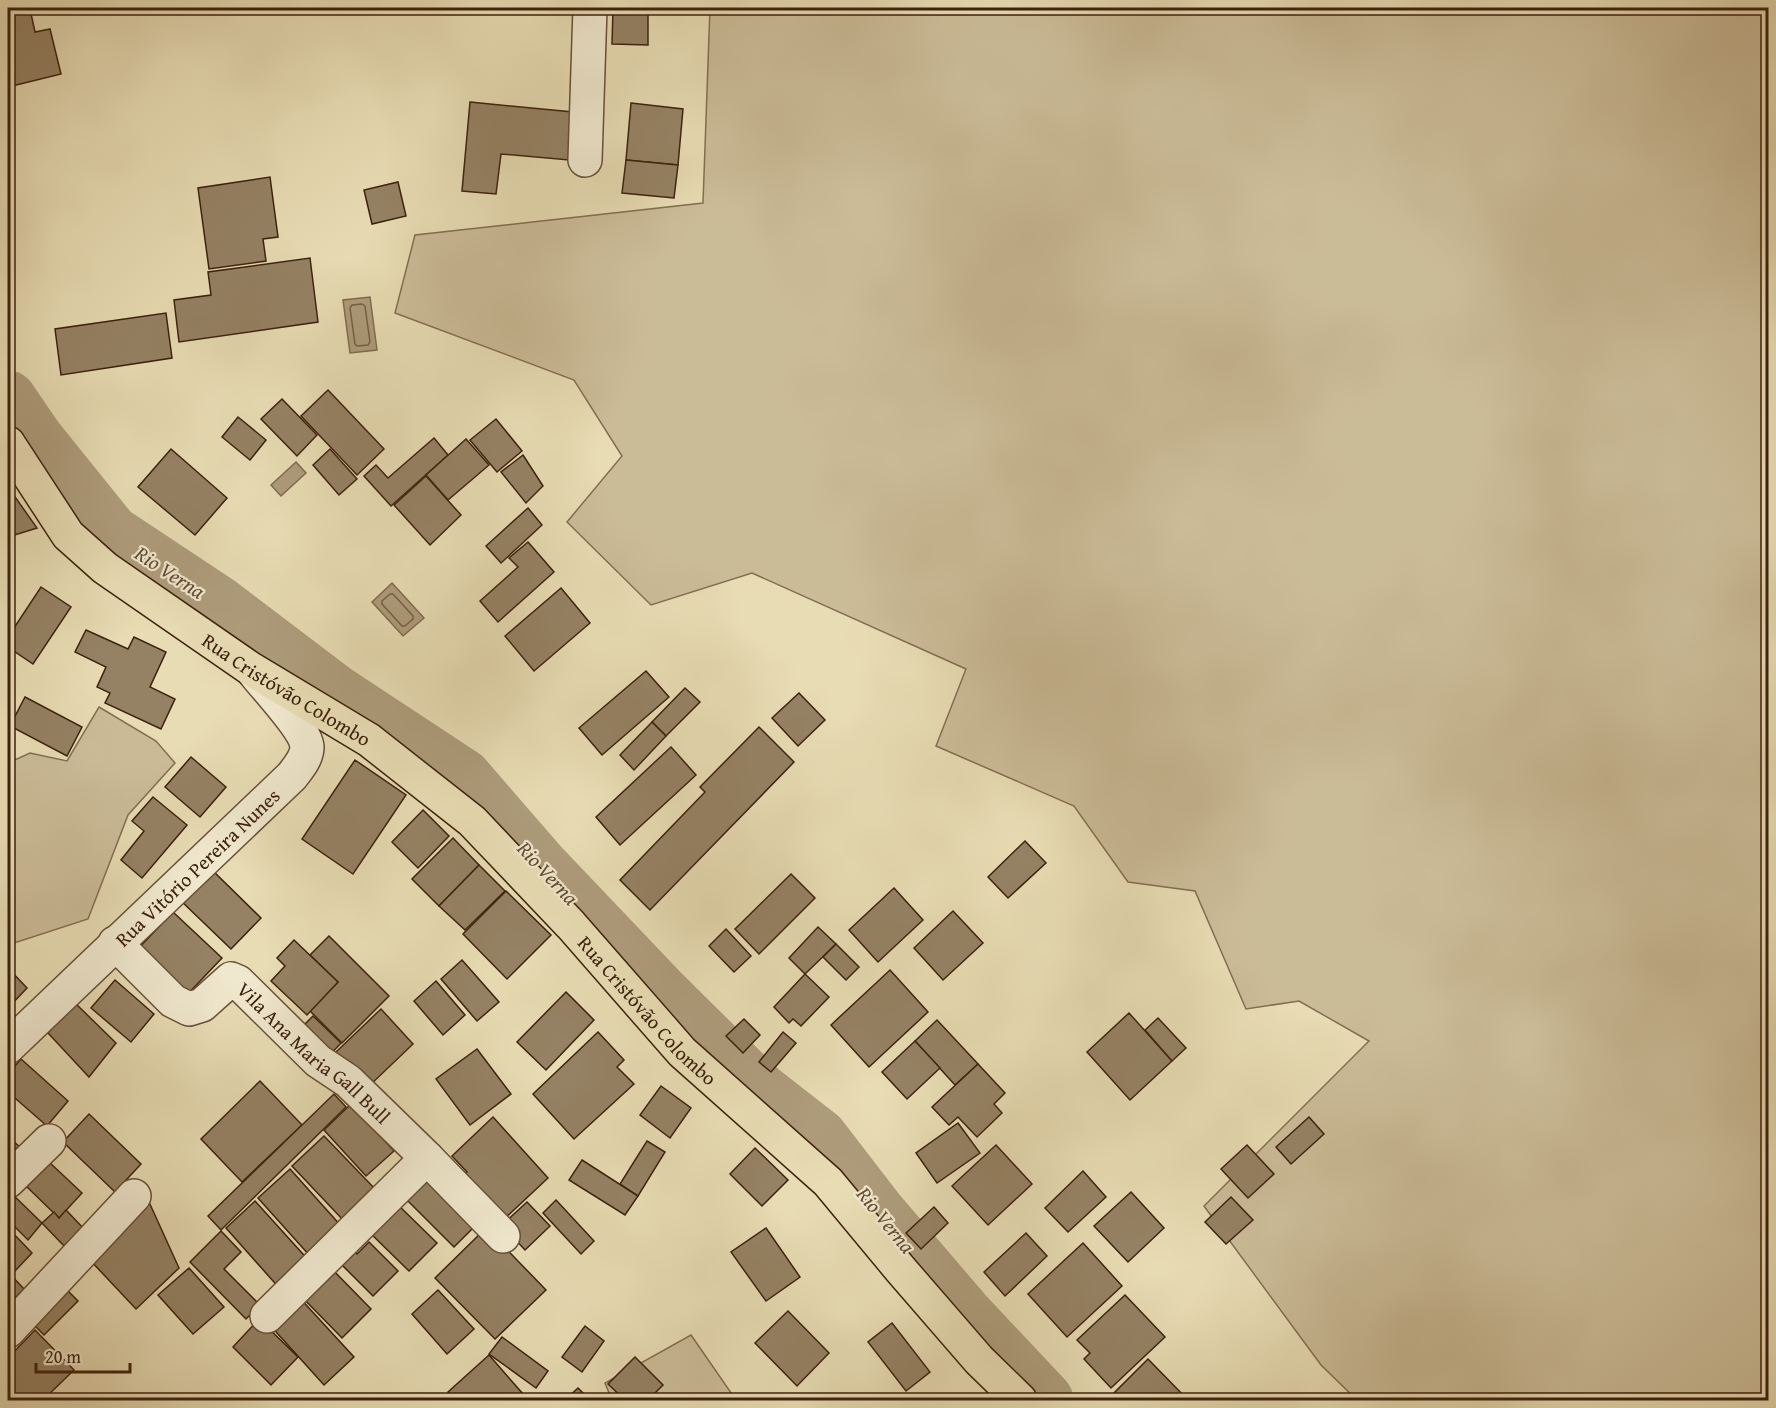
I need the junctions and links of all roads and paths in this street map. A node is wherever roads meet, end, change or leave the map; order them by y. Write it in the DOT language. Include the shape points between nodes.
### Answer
graph roads {
  1 [pos="590,8"];
  2 [pos="585,160"];
  3 [pos="8,443"];
  4 [pos="251,669"];
  5 [pos="115,943"];
  6 [pos="8,1047"];
  7 [pos="49,1141"];
  8 [pos="428,1158"];
  9 [pos="8,1181"];
  10 [pos="134,1196"];
  11 [pos="503,1236"];
  12 [pos="267,1316"];
  13 [pos="8,1331"];
  14 [pos="1020,1401"];
  1 -- 2 [label="street"];
  3 -- 4 [label="main road, Rua Cristóvão Colombo" via="68,535 105,568"];
  4 -- 5 [label="street, Rua Vitório Pereira Nunes" via="302,730 307,747 302,763"];
  4 -- 14 [label="main road, Rua Cristóvão Colombo" via="369,740 472,821 571,925 682,1053 828,1182 979,1360"];
  5 -- 6 [label="street, Rua Vitório Pereira Nunes"];
  5 -- 8 [label="street, Vila Ana Maria Gall Bull" via="173,1001 189,1009 202,1005 231,979 238,982 318,1061 348,1082"];
  7 -- 9 [label="street"];
  8 -- 11 [label="street, Vila Ana Maria Gall Bull"];
  8 -- 12 [label="street"];
  10 -- 13 [label="street"];
}
